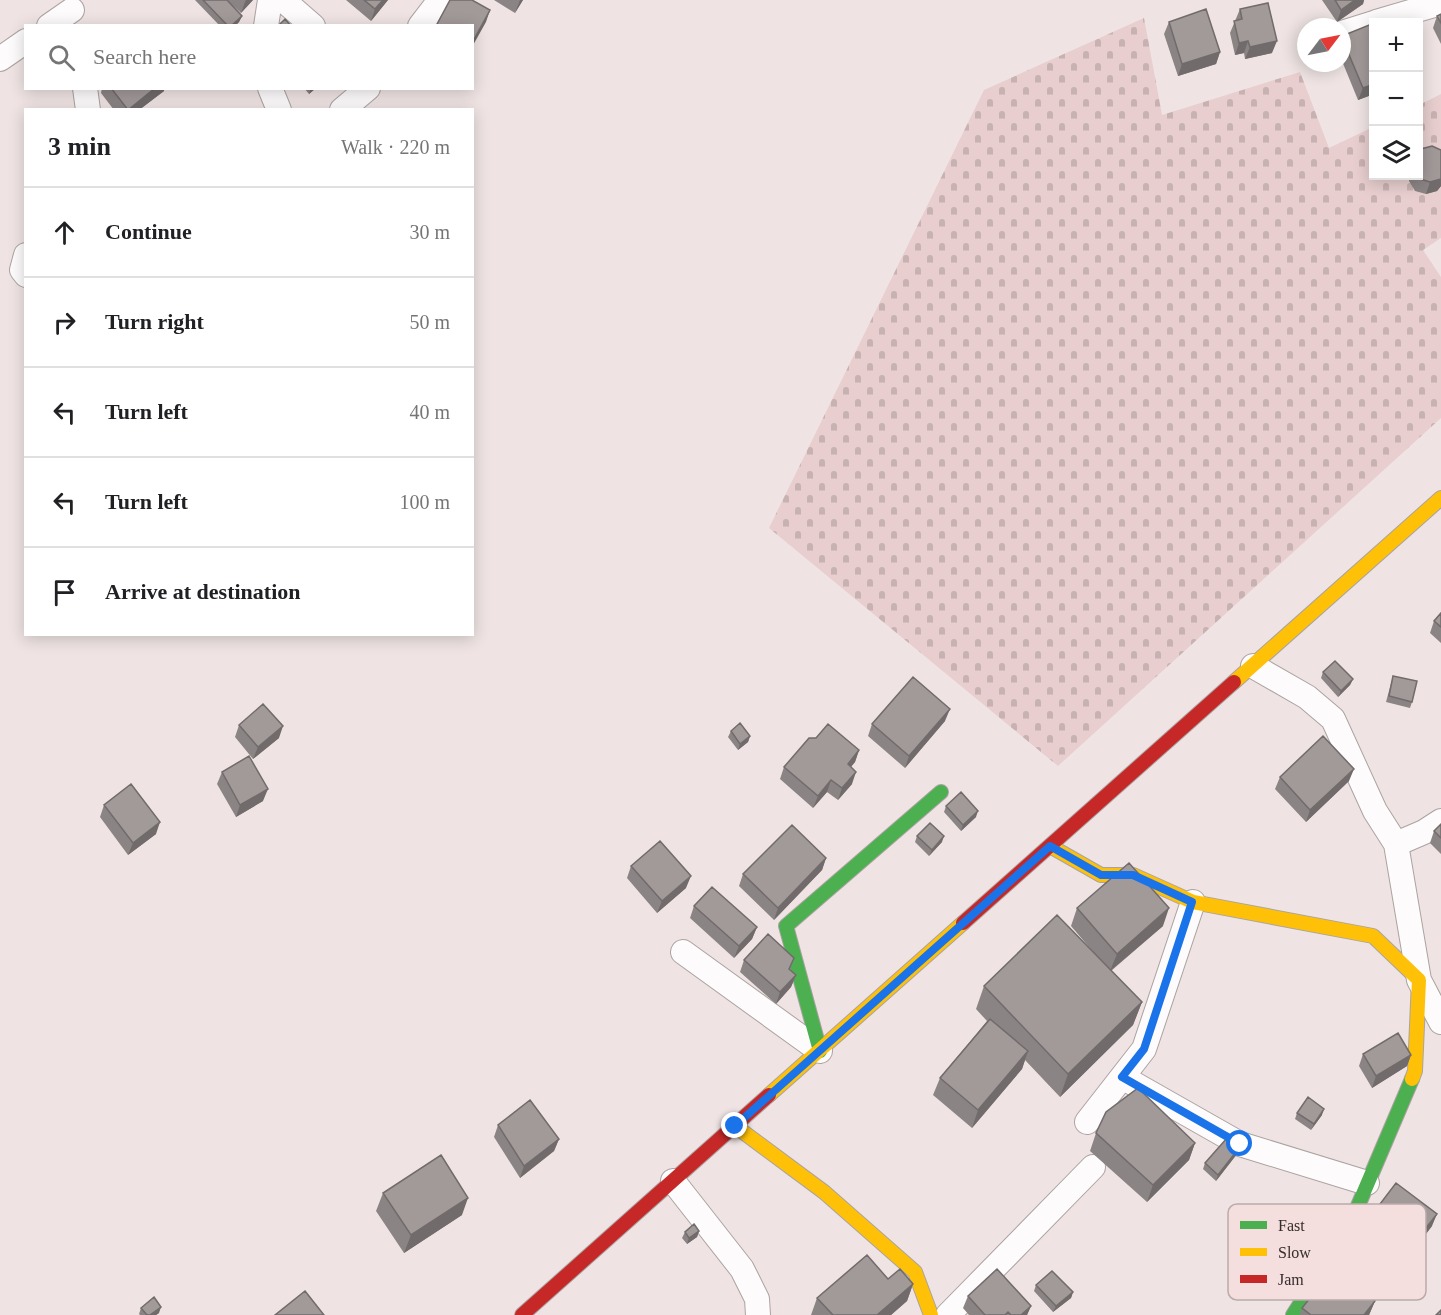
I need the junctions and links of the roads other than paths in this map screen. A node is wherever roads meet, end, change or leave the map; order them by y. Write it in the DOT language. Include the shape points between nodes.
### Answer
graph roads {
  1 [pos="270,0"];
  2 [pos="283,0"];
  3 [pos="440,0"];
  4 [pos="1441,3"];
  5 [pos="73,12"];
  6 [pos="1392,18"];
  7 [pos="52,24"];
  8 [pos="266,24"];
  9 [pos="311,24"];
  10 [pos="422,24"];
  11 [pos="1369,25"];
  12 [pos="1351,30"];
  13 [pos="24,43"];
  14 [pos="0,59"];
  15 [pos="85,90"];
  16 [pos="271,90"];
  17 [pos="366,90"];
  18 [pos="88,108"];
  19 [pos="278,108"];
  20 [pos="344,108"];
  21 [pos="1441,498"];
  22 [pos="1253,666"];
  23 [pos="941,792"];
  24 [pos="1441,821"];
  25 [pos="1396,844"];
  26 [pos="1050,846"];
  27 [pos="1192,902"];
  28 [pos="683,952"];
  29 [pos="1419,980"];
  30 [pos="1441,1022"];
  31 [pos="820,1051"];
  32 [pos="1122,1077"];
  33 [pos="1087,1122"];
  34 [pos="735,1126"];
  35 [pos="1093,1167"];
  36 [pos="673,1181"];
  37 [pos="1367,1183"];
  38 [pos="1358,1204"];
  39 [pos="1303,1300"];
  40 [pos="522,1315"];
  41 [pos="758,1315"];
  42 [pos="931,1315"];
  43 [pos="948,1315"];
  44 [pos="1293,1315"];
  1 -- 8 [label="street"];
  2 -- 9 [label="street"];
  3 -- 10 [label="street"];
  4 -- 6 [label="street"];
  5 -- 7 [label="street"];
  11 -- 12 [label="street"];
  13 -- 14 [label="street"];
  15 -- 18 [label="street"];
  16 -- 19 [label="street"];
  17 -- 20 [label="street"];
  21 -- 22 [label="street"];
  22 -- 25 [label="street" via="1307,697 1334,719 1375,811"];
  22 -- 26 [label="street"];
  23 -- 31 [label="street" via="786,926"];
  24 -- 25 [label="street"];
  25 -- 29 [label="street"];
  26 -- 27 [label="street" via="1101,875 1133,875"];
  26 -- 31 [label="street"];
  27 -- 29 [label="street" via="1373,936"];
  27 -- 32 [label="street" via="1144,1049"];
  28 -- 31 [label="street"];
  29 -- 30 [label="street"];
  29 -- 37 [label="street" via="1415,1071"];
  31 -- 34 [label="street"];
  32 -- 33 [label="street"];
  32 -- 37 [label="street" via="1240,1144"];
  34 -- 36 [label="street"];
  34 -- 42 [label="street" via="824,1192 915,1272"];
  35 -- 43 [label="street"];
  36 -- 40 [label="street"];
  36 -- 41 [label="street" via="742,1269 757,1299"];
  37 -- 38 [label="street"];
  39 -- 44 [label="street"];
}
